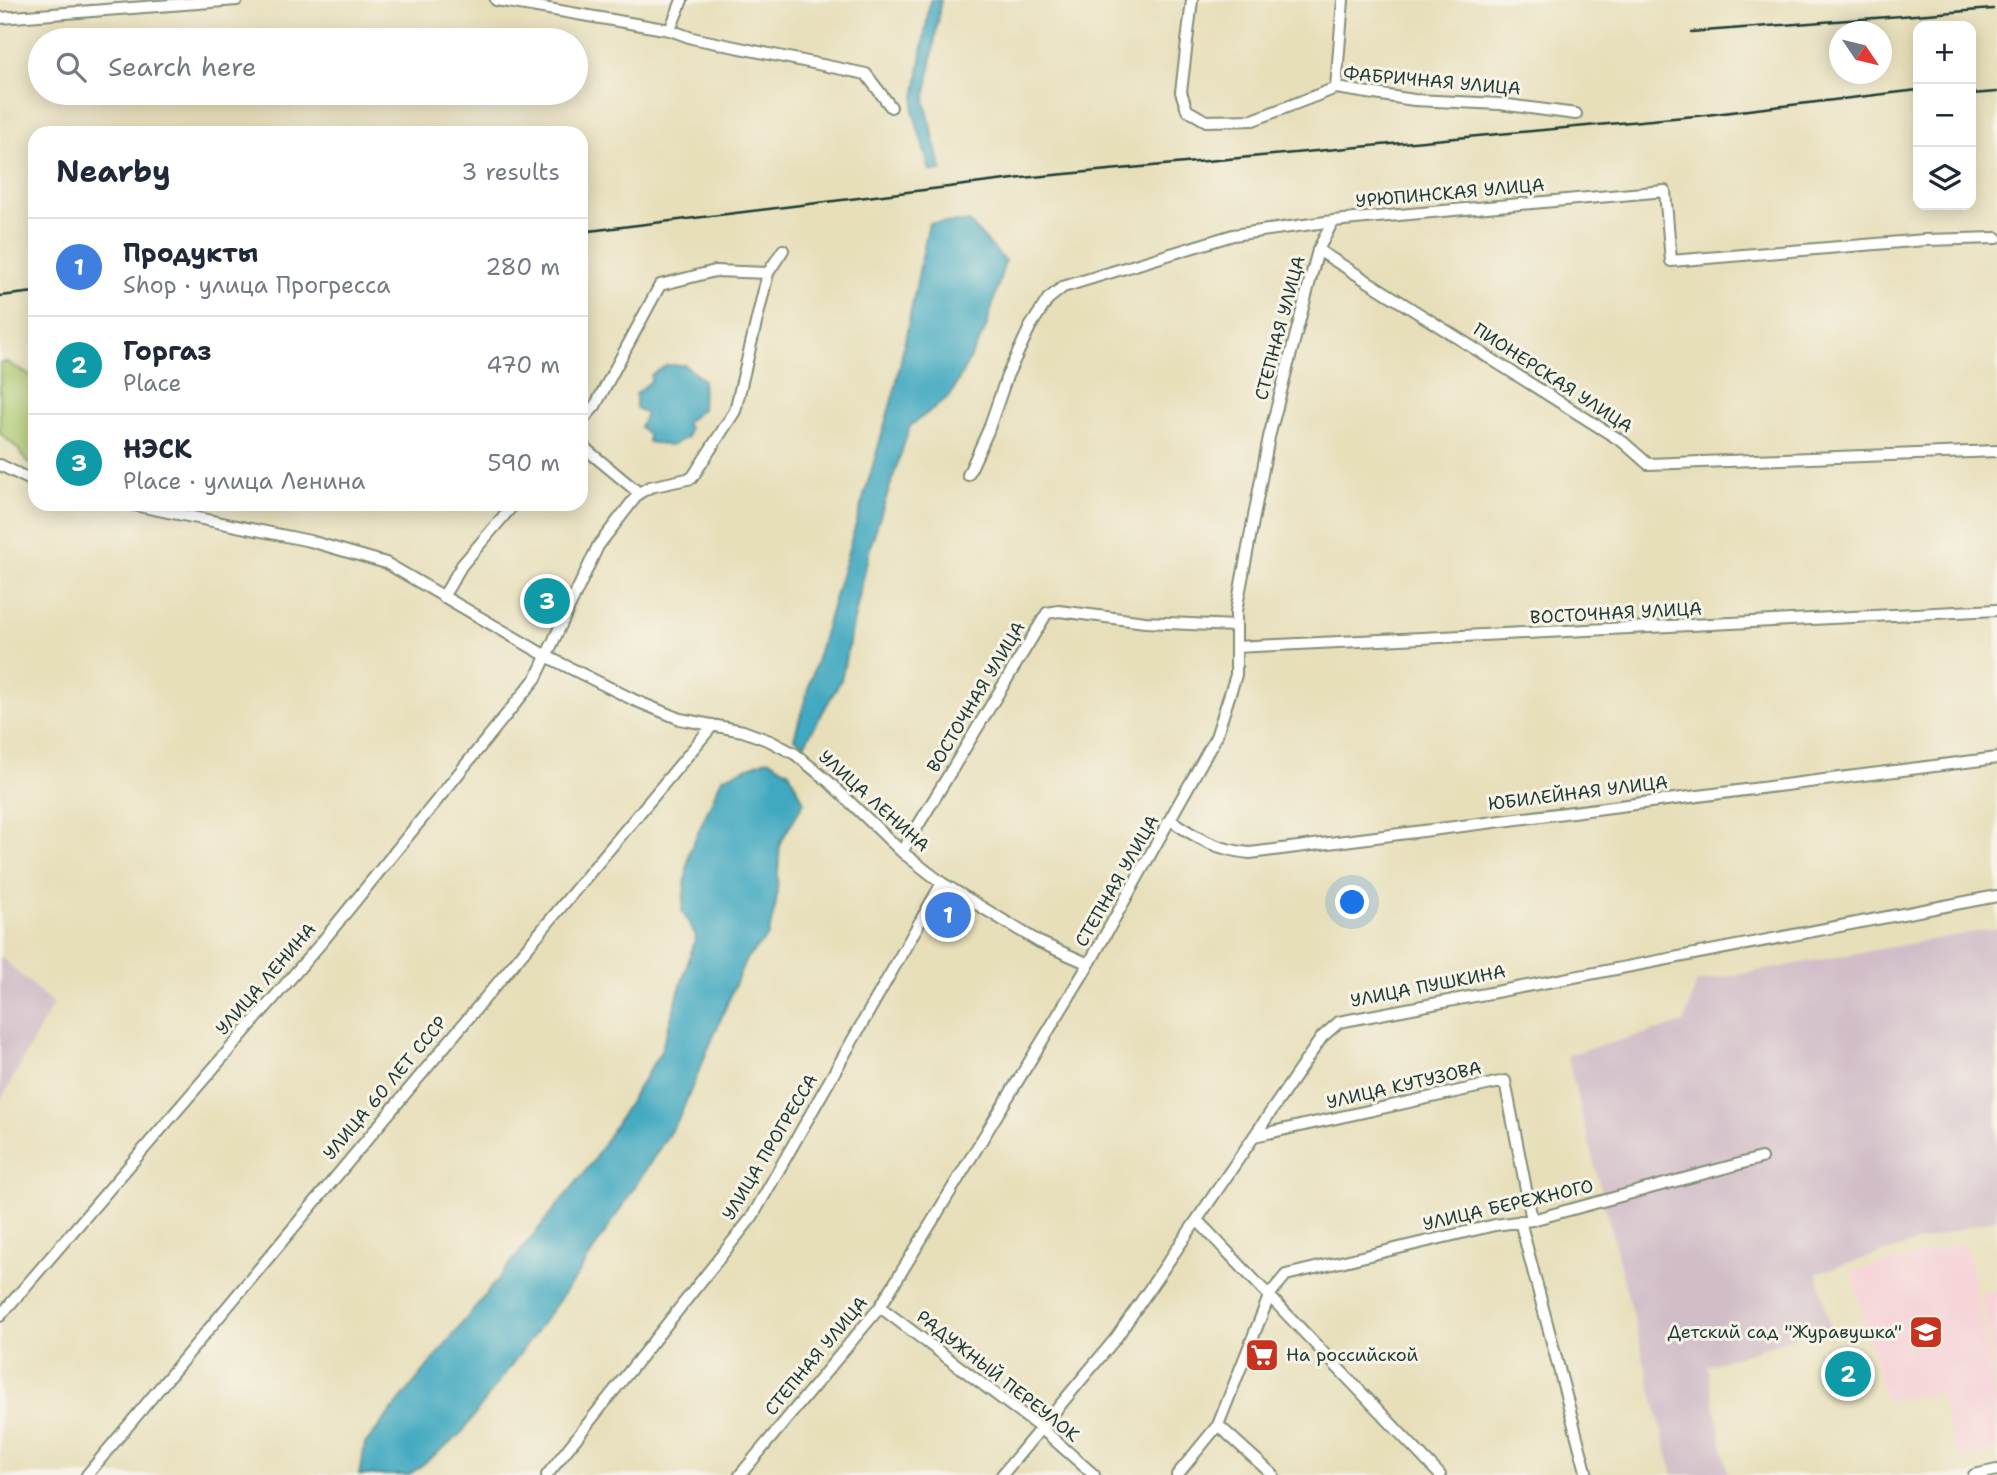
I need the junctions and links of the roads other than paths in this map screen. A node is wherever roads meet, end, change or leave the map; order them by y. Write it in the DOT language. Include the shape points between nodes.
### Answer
graph roads {
  1 [pos="237,0"];
  2 [pos="496,0"];
  3 [pos="682,0"];
  4 [pos="1192,0"];
  5 [pos="1343,0"];
  6 [pos="0,18"];
  7 [pos="670,30"];
  8 [pos="1336,88"];
  9 [pos="891,107"];
  10 [pos="1576,114"];
  11 [pos="1333,220"];
  12 [pos="1997,238"];
  13 [pos="783,250"];
  14 [pos="1318,250"];
  15 [pos="768,273"];
  16 [pos="588,414"];
  17 [pos="588,451"];
  18 [pos="1997,452"];
  19 [pos="0,465"];
  20 [pos="968,475"];
  21 [pos="28,479"];
  22 [pos="639,493"];
  23 [pos="162,511"];
  24 [pos="508,511"];
  25 [pos="443,597"];
  26 [pos="1997,610"];
  27 [pos="1235,626"];
  28 [pos="1236,647"];
  29 [pos="548,657"];
  30 [pos="713,725"];
  31 [pos="1997,758"];
  32 [pos="1172,821"];
  33 [pos="902,852"];
  34 [pos="942,883"];
  35 [pos="1997,895"];
  36 [pos="1089,964"];
  37 [pos="1254,1136"];
  38 [pos="1761,1158"];
  39 [pos="1197,1220"];
  40 [pos="1532,1220"];
  41 [pos="1520,1222"];
  42 [pos="1270,1294"];
  43 [pos="880,1307"];
  44 [pos="0,1316"];
  45 [pos="1218,1425"];
  46 [pos="1042,1429"];
  47 [pos="1997,1470"];
  48 [pos="87,1475"];
  49 [pos="547,1475"];
  50 [pos="740,1475"];
  51 [pos="1002,1475"];
  52 [pos="1094,1475"];
  53 [pos="1177,1475"];
  54 [pos="1273,1475"];
  55 [pos="1440,1475"];
  56 [pos="1587,1475"];
  57 [pos="1974,1475"];
  1 -- 6 [label="street"];
  2 -- 7 [label="street"];
  3 -- 7 [label="street"];
  4 -- 8 [label="street, ФАБРИЧНАЯ УЛИЦА" via="1181,92 1187,110 1206,121 1253,120"];
  5 -- 8 [label="street"];
  7 -- 9 [label="street" via="866,74"];
  8 -- 10 [label="street, ФАБРИЧНАЯ УЛИЦА" via="1414,100"];
  11 -- 12 [label="street, УРЮПИНСКАЯ УЛИЦА" via="1665,191 1671,261"];
  11 -- 14 [label="street, СТЕПНАЯ УЛИЦА"];
  11 -- 20 [label="street, УРЮПИНСКАЯ УЛИЦА" via="1233,235 1063,288 1048,299 1030,327"];
  13 -- 15 [label="street"];
  14 -- 18 [label="street, ПИОНЕРСКАЯ УЛИЦА" via="1623,442 1648,464"];
  14 -- 27 [label="street, СТЕПНАЯ УЛИЦА" via="1269,437"];
  15 -- 16 [label="street" via="715,271 660,285"];
  15 -- 22 [label="street" via="735,411 692,478"];
  17 -- 22 [label="street"];
  19 -- 21 [label="street"];
  22 -- 29 [label="street, УЛИЦА ЛЕНИНА" via="598,546"];
  23 -- 25 [label="street, УЛИЦА ЛЕНИНА" via="386,563"];
  24 -- 25 [label="street" via="462,565"];
  25 -- 29 [label="street, УЛИЦА ЛЕНИНА"];
  26 -- 28 [label="street, ВОСТОЧНАЯ УЛИЦА"];
  27 -- 28 [label="street, СТЕПНАЯ УЛИЦА"];
  27 -- 33 [label="street, ВОСТОЧНАЯ УЛИЦА" via="1145,622 1059,611 1047,614"];
  28 -- 32 [label="street, СТЕПНАЯ УЛИЦА" via="1236,675 1216,737"];
  29 -- 30 [label="street, УЛИЦА ЛЕНИНА" via="680,719"];
  29 -- 44 [label="street, УЛИЦА ЛЕНИНА" via="536,678 323,942"];
  30 -- 33 [label="street, УЛИЦА ЛЕНИНА" via="743,731 794,754"];
  30 -- 48 [label="street, УЛИЦА 60 ЛЕТ СССР"];
  31 -- 32 [label="street, ЮБИЛЕЙНАЯ УЛИЦА" via="1250,853 1206,844"];
  32 -- 36 [label="street, СТЕПНАЯ УЛИЦА"];
  33 -- 34 [label="street, УЛИЦА ЛЕНИНА"];
  34 -- 36 [label="street, УЛИЦА ЛЕНИНА" via="1039,942"];
  34 -- 49 [label="street, УЛИЦА ПРОГРЕССА" via="752,1217"];
  35 -- 37 [label="street, УЛИЦА ПУШКИНА" via="1339,1022 1322,1037"];
  36 -- 43 [label="street, СТЕПНАЯ УЛИЦА"];
  37 -- 39 [label="street, УЛИЦА ПУШКИНА"];
  37 -- 40 [label="street, УЛИЦА КУТУЗОВА" via="1505,1081"];
  38 -- 40 [label="street, УЛИЦА БЕРЕЖНОГО"];
  39 -- 42 [label="street"];
  39 -- 46 [label="street, УЛИЦА ПУШКИНА" via="1116,1338"];
  40 -- 41 [label="street, УЛИЦА БЕРЕЖНОГО"];
  41 -- 42 [label="street, УЛИЦА БЕРЕЖНОГО" via="1286,1275"];
  41 -- 56 [label="street"];
  42 -- 45 [label="street"];
  42 -- 55 [label="street"];
  43 -- 46 [label="street, РАДУЖНЫЙ ПЕРЕУЛОК"];
  43 -- 50 [label="street, СТЕПНАЯ УЛИЦА"];
  45 -- 53 [label="street"];
  45 -- 54 [label="street"];
  46 -- 51 [label="street, УЛИЦА ПУШКИНА"];
  46 -- 52 [label="street, РАДУЖНЫЙ ПЕРЕУЛОК"];
  47 -- 57 [label="street"];
}
